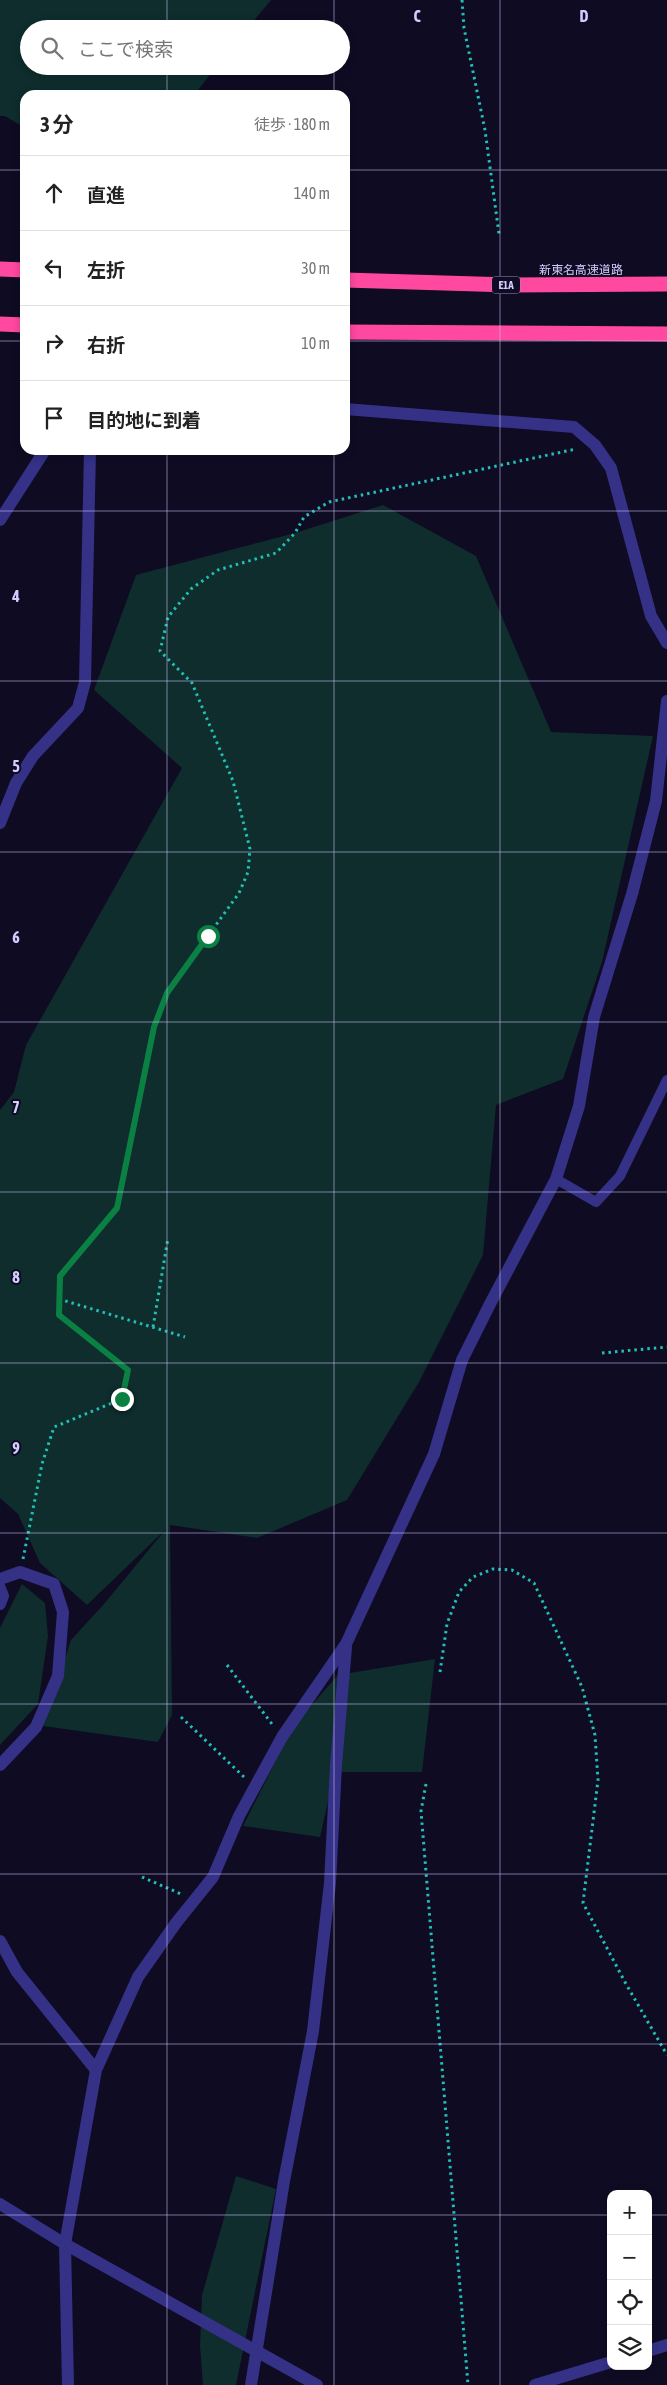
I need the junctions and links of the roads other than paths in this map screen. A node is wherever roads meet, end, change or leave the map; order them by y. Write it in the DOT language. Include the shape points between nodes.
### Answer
graph roads {
  1 [pos="0,269"];
  2 [pos="20,270"];
  3 [pos="350,280"];
  4 [pos="667,284"];
  5 [pos="0,324"];
  6 [pos="20,325"];
  7 [pos="350,332"];
  8 [pos="667,334"];
  9 [pos="350,409"];
  10 [pos="42,455"];
  11 [pos="90,455"];
  12 [pos="0,520"];
  13 [pos="667,643"];
  14 [pos="667,701"];
  15 [pos="0,823"];
  16 [pos="667,1080"];
  17 [pos="556,1179"];
  18 [pos="0,1579"];
  19 [pos="0,1588"];
  20 [pos="0,1604"];
  21 [pos="346,1644"];
  22 [pos="0,1764"];
  23 [pos="0,1941"];
  24 [pos="96,2070"];
  25 [pos="0,2204"];
  26 [pos="65,2244"];
  27 [pos="667,2346"];
  28 [pos="256,2350"];
  29 [pos="652,2350"];
  30 [pos="607,2363"];
  31 [pos="68,2385"];
  32 [pos="250,2385"];
  33 [pos="317,2385"];
  34 [pos="535,2385"];
  1 -- 2 [label="highway"];
  3 -- 4 [label="highway, 新東名高速道路 / E1A" via="510,285"];
  5 -- 6 [label="highway"];
  7 -- 8 [label="highway"];
  9 -- 13 [label="street" via="574,426 595,445 611,468 651,616"];
  10 -- 12 [label="street"];
  11 -- 15 [label="street" via="85,682 78,708 33,756 16,783"];
  14 -- 17 [label="street" via="656,801 632,894 594,1017 579,1106"];
  16 -- 17 [label="lane" via="620,1176 596,1202"];
  17 -- 21 [label="street" via="462,1360 434,1454"];
  18 -- 22 [label="street" via="20,1572 54,1584 63,1612 58,1676 36,1728"];
  19 -- 20 [label="street" via="3,1596"];
  21 -- 24 [label="street" via="282,1738 239,1816 213,1877 138,1977"];
  21 -- 28 [label="street" via="330,1883 313,2031"];
  23 -- 24 [label="street" via="16,1972"];
  24 -- 26 [label="street"];
  25 -- 26 [label="street"];
  26 -- 28 [label="street"];
  26 -- 31 [label="street"];
  27 -- 29 [label="street"];
  28 -- 32 [label="street"];
  28 -- 33 [label="street"];
  30 -- 34 [label="street"];
}
